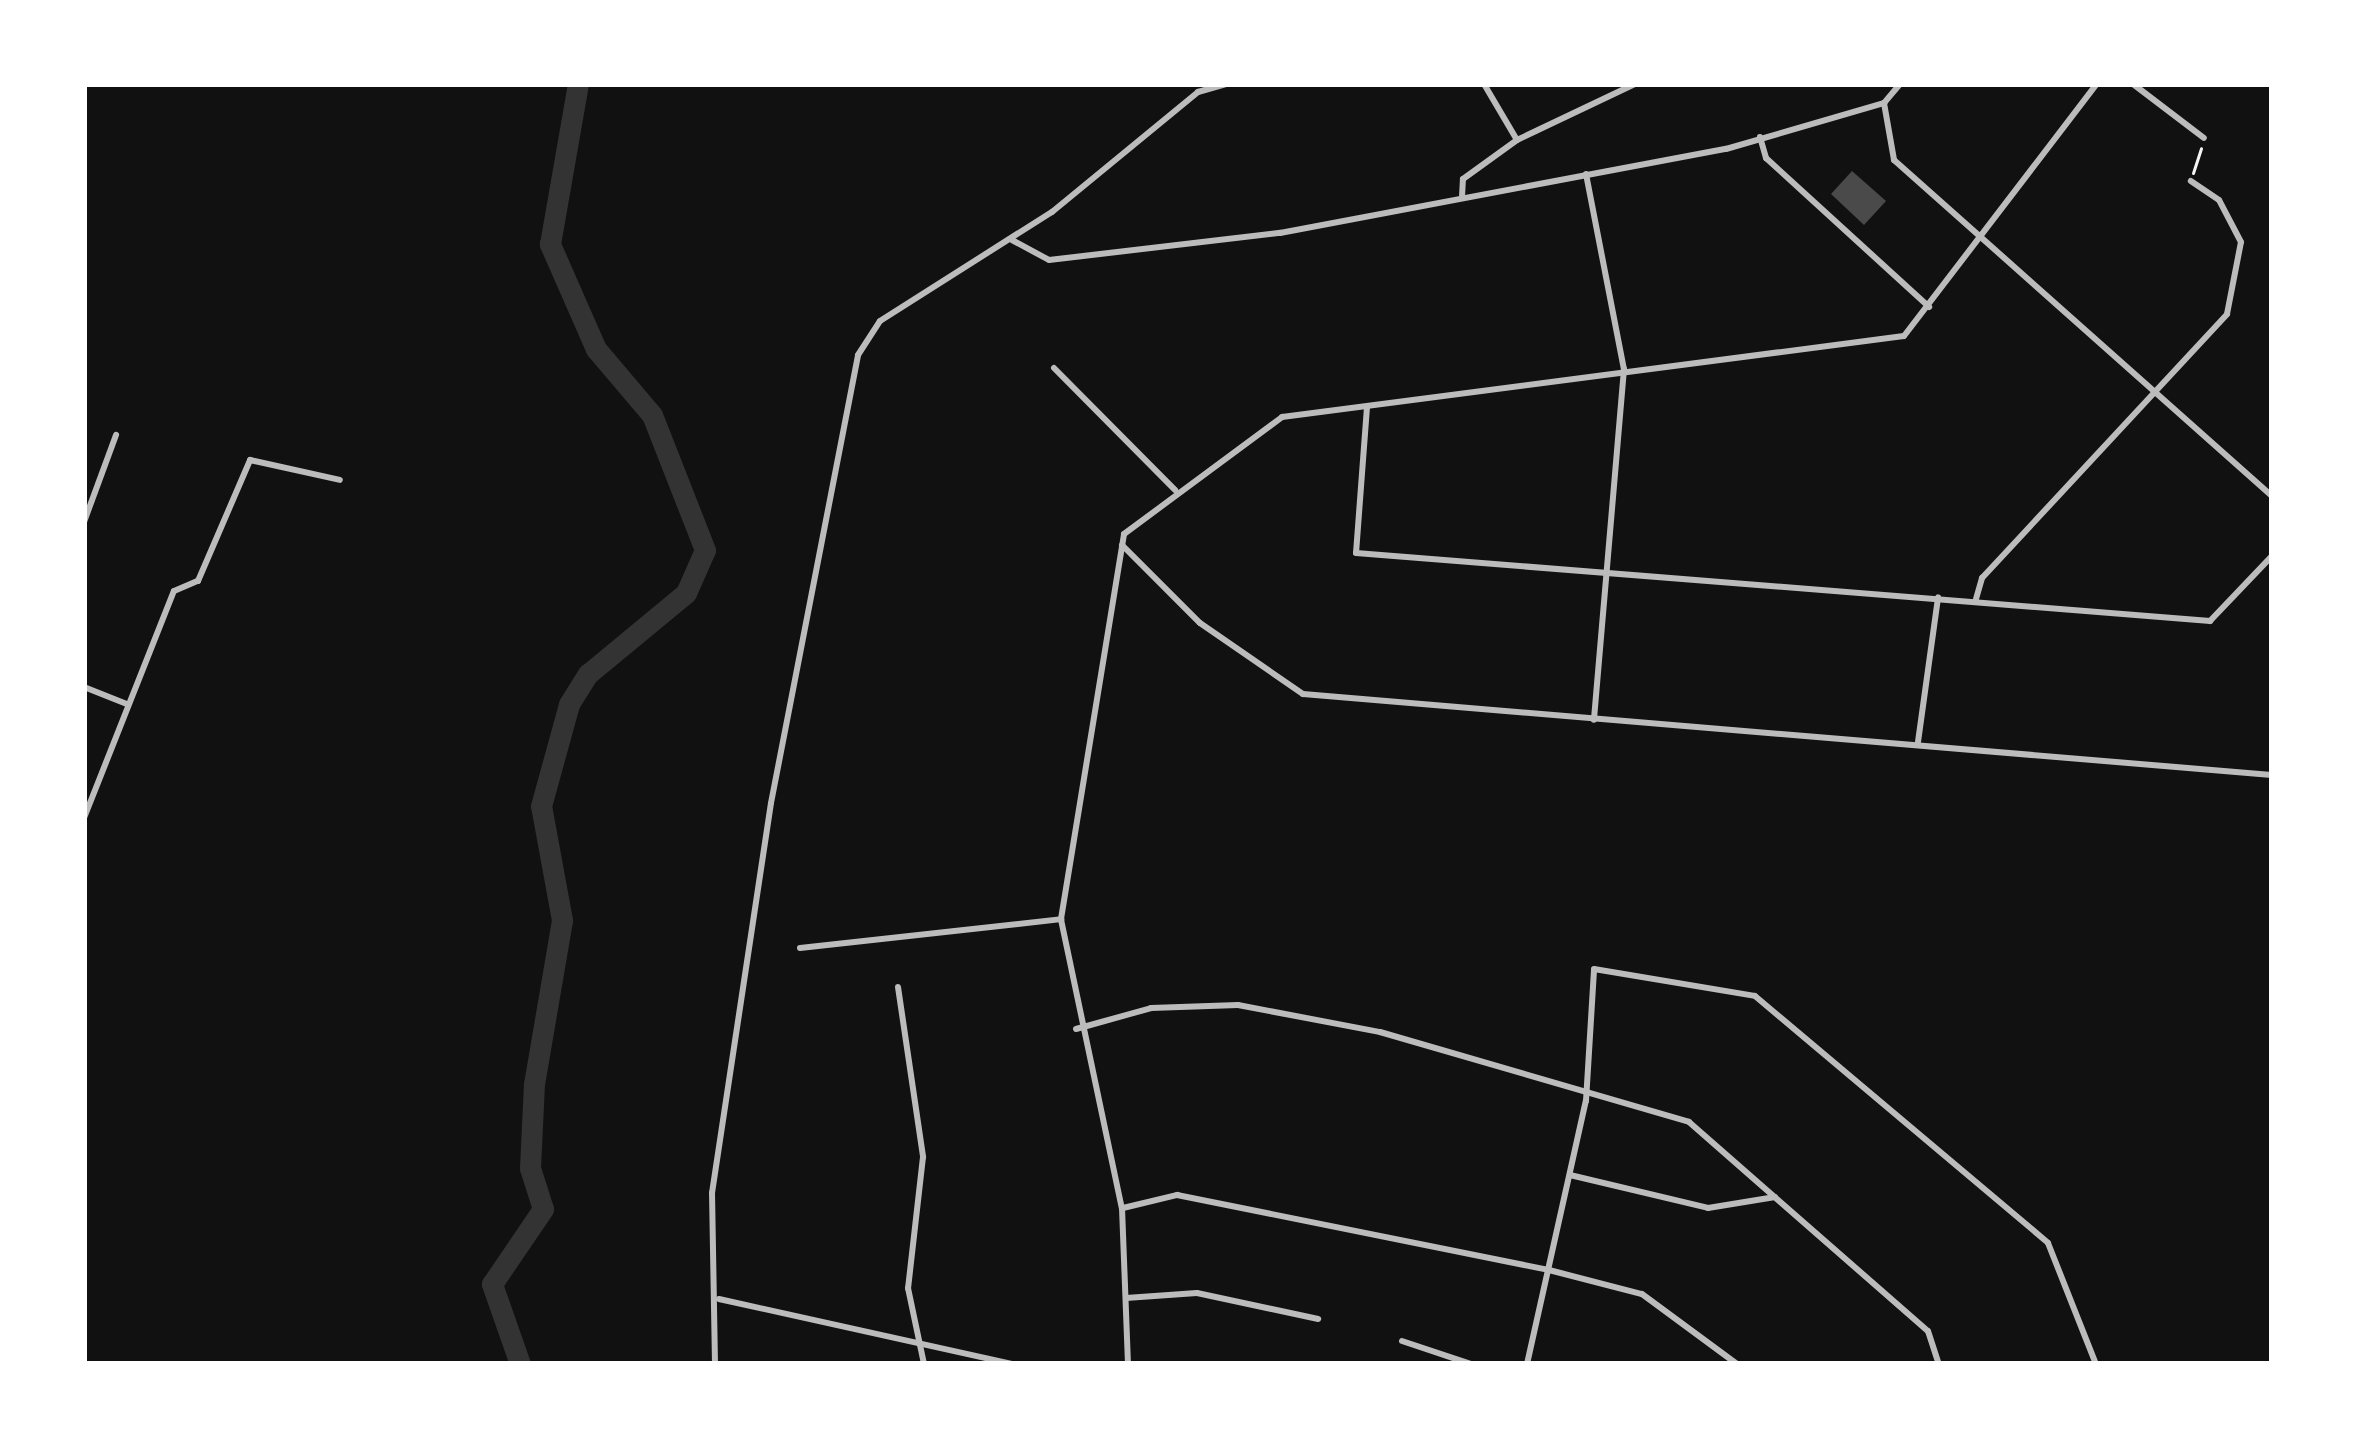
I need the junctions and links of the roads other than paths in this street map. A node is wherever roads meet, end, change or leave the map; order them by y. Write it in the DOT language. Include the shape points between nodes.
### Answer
graph roads {
  1 [pos="1226,84"];
  2 [pos="1484,84"];
  3 [pos="1635,84"];
  4 [pos="1900,84"];
  5 [pos="2097,84"];
  6 [pos="2133,84"];
  7 [pos="1883,103"];
  8 [pos="1760,137"];
  9 [pos="2204,138"];
  10 [pos="1517,140"];
  11 [pos="1586,174"];
  12 [pos="2191,181"];
  13 [pos="1462,197"];
  14 [pos="1012,240"];
  15 [pos="1985,242"];
  16 [pos="1929,307"];
  17 [pos="1054,368"];
  18 [pos="1624,370"];
  19 [pos="2154,392"];
  20 [pos="1367,407"];
  21 [pos="116,435"];
  22 [pos="340,480"];
  23 [pos="1175,490"];
  24 [pos="2272,496"];
  25 [pos="84,522"];
  26 [pos="1121,543"];
  27 [pos="2272,556"];
  28 [pos="1608,573"];
  29 [pos="1939,597"];
  30 [pos="1976,599"];
  31 [pos="84,687"];
  32 [pos="127,704"];
  33 [pos="1594,720"];
  34 [pos="1918,742"];
  35 [pos="2272,775"];
  36 [pos="84,818"];
  37 [pos="1061,919"];
  38 [pos="800,948"];
  39 [pos="898,987"];
  40 [pos="1076,1029"];
  41 [pos="1586,1101"];
  42 [pos="1570,1174"];
  43 [pos="1775,1197"];
  44 [pos="1122,1209"];
  45 [pos="1550,1270"];
  46 [pos="1126,1298"];
  47 [pos="719,1299"];
  48 [pos="1318,1319"];
  49 [pos="926,1340"];
  50 [pos="1402,1341"];
  51 [pos="715,1364"];
  52 [pos="924,1364"];
  53 [pos="1013,1364"];
  54 [pos="1128,1364"];
  55 [pos="1471,1364"];
  56 [pos="1527,1364"];
  57 [pos="1737,1364"];
  58 [pos="1939,1364"];
  59 [pos="2096,1364"];
  1 -- 14 [label="street" via="1198,92"];
  2 -- 10 [label="street"];
  3 -- 10 [label="street"];
  4 -- 7 [label="street"];
  5 -- 15 [label="street" via="1985,222"];
  6 -- 9 [label="street"];
  7 -- 8 [label="street"];
  7 -- 15 [label="street" via="1894,160"];
  8 -- 11 [label="street"];
  8 -- 16 [label="street" via="1766,158"];
  10 -- 13 [label="street" via="1463,179"];
  11 -- 13 [label="street"];
  11 -- 18 [label="street"];
  12 -- 19 [label="street" via="2218,200 2241,242 2239,284 2228,314"];
  13 -- 14 [label="street" via="1049,260"];
  14 -- 47 [label="street" via="880,320 858,355 771,803 712,1193"];
  15 -- 16 [label="street"];
  15 -- 19 [label="street"];
  16 -- 18 [label="street" via="1904,336"];
  17 -- 23 [label="street"];
  18 -- 20 [label="street"];
  18 -- 28 [label="street"];
  19 -- 24 [label="street"];
  19 -- 30 [label="street" via="1982,578"];
  20 -- 23 [label="street" via="1264,424"];
  20 -- 28 [label="street" via="1356,553"];
  21 -- 25 [label="street"];
  22 -- 32 [label="street" via="253,456 199,580 174,591"];
  23 -- 26 [label="street"];
  26 -- 33 [label="street" via="1200,622 1303,694"];
  26 -- 37 [label="street"];
  27 -- 30 [label="street" via="2210,621"];
  28 -- 29 [label="street"];
  28 -- 33 [label="street"];
  29 -- 30 [label="street"];
  29 -- 34 [label="street"];
  31 -- 32 [label="street"];
  32 -- 36 [label="street"];
  33 -- 34 [label="street"];
  34 -- 35 [label="street"];
  37 -- 38 [label="street"];
  37 -- 40 [label="street"];
  39 -- 49 [label="street" via="923,1157 908,1288"];
  40 -- 41 [label="street" via="1151,1008 1238,1005 1380,1032"];
  40 -- 44 [label="street"];
  41 -- 42 [label="street"];
  41 -- 43 [label="street" via="1689,1122"];
  41 -- 59 [label="street" via="1594,969 1755,996 2048,1243 2076,1291"];
  42 -- 43 [label="street" via="1708,1208"];
  42 -- 45 [label="street"];
  43 -- 58 [label="street" via="1928,1330"];
  44 -- 45 [label="street" via="1177,1195"];
  44 -- 46 [label="street"];
  45 -- 56 [label="street"];
  45 -- 57 [label="street" via="1642,1294"];
  46 -- 48 [label="street" via="1197,1293"];
  46 -- 54 [label="street"];
  47 -- 49 [label="street"];
  47 -- 51 [label="street"];
  49 -- 52 [label="street"];
  49 -- 53 [label="street"];
  50 -- 55 [label="street"];
}
